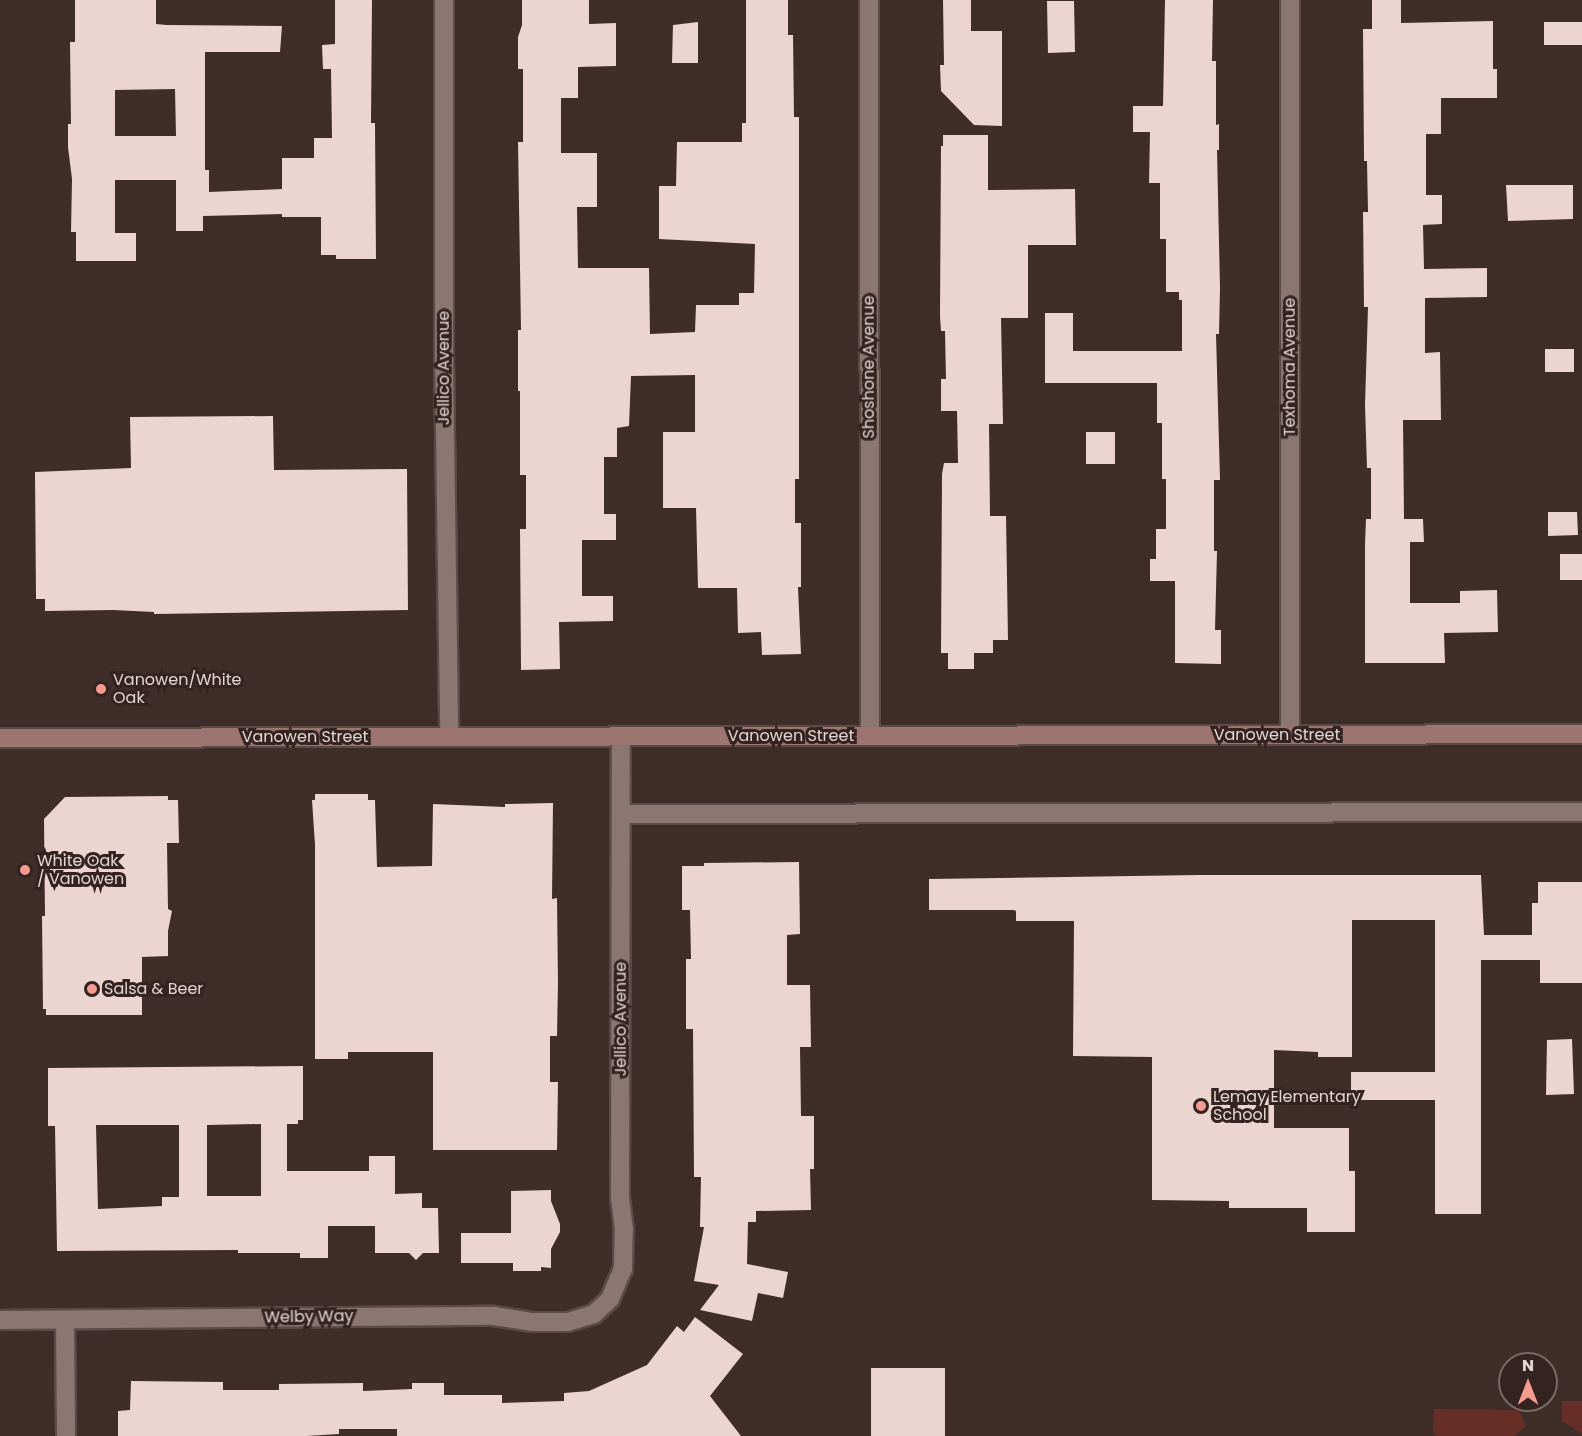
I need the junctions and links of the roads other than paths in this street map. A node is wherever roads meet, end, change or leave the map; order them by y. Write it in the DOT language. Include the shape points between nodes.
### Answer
graph roads {
  1 [pos="444,0"];
  2 [pos="869,0"];
  3 [pos="1290,0"];
  4 [pos="1582,734"];
  5 [pos="870,735"];
  6 [pos="1290,735"];
  7 [pos="621,736"];
  8 [pos="449,737"];
  9 [pos="0,738"];
  10 [pos="1582,812"];
  11 [pos="621,814"];
  12 [pos="610,1299"];
  13 [pos="0,1320"];
  14 [pos="65,1320"];
  15 [pos="66,1436"];
  1 -- 8 [label="street, Jellico Avenue"];
  2 -- 5 [label="street, Shoshone Avenue"];
  3 -- 6 [label="street, Texhoma Avenue"];
  4 -- 6 [label="main road, Vanowen Street"];
  5 -- 6 [label="main road, Vanowen Street"];
  5 -- 7 [label="main road, Vanowen Street"];
  7 -- 8 [label="main road, Vanowen Street"];
  7 -- 11 [label="street, Jellico Avenue"];
  8 -- 9 [label="main road, Vanowen Street"];
  10 -- 11 [label="street"];
  11 -- 12 [label="street, Jellico Avenue" via="620,1199 624,1250 623,1269"];
  12 -- 14 [label="street, Welby Way" via="594,1314 568,1322 494,1316"];
  13 -- 14 [label="street, Welby Way"];
  14 -- 15 [label="street"];
}
